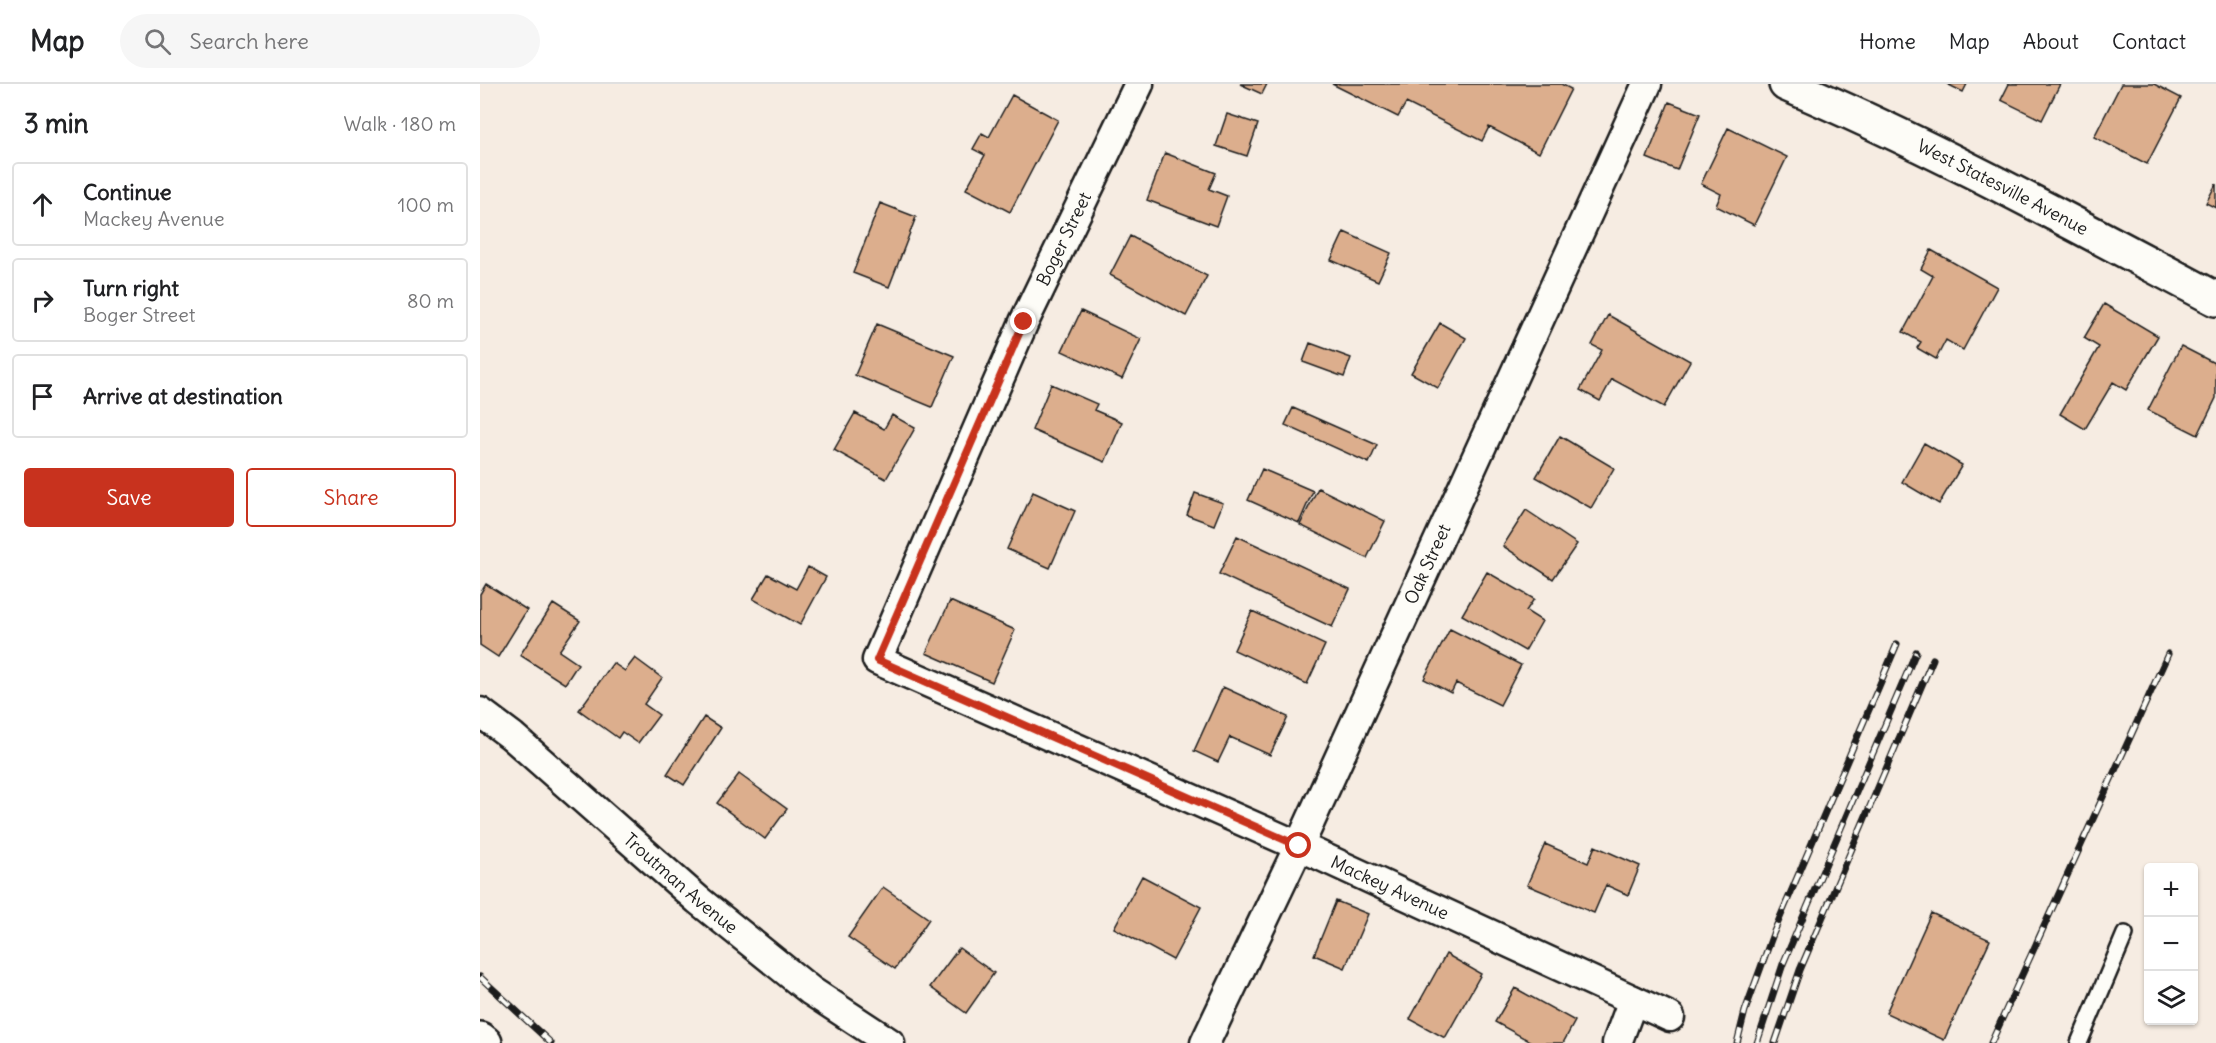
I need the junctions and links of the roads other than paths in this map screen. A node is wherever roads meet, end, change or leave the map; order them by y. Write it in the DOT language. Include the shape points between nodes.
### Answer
graph roads {
  1 [pos="1139,84"];
  2 [pos="1647,84"];
  3 [pos="1786,84"];
  4 [pos="2216,299"];
  5 [pos="877,660"];
  6 [pos="480,712"];
  7 [pos="1299,846"];
  8 [pos="2125,934"];
  9 [pos="1633,1000"];
  10 [pos="1670,1017"];
  11 [pos="480,1039"];
  12 [pos="485,1043"];
  13 [pos="890,1043"];
  14 [pos="1205,1043"];
  15 [pos="1617,1043"];
  16 [pos="2079,1043"];
  1 -- 5 [label="street, Boger Street" via="1024,322"];
  2 -- 7 [label="street, Oak Street"];
  3 -- 4 [label="street, West Statesville Avenue" via="1862,116 2016,193"];
  5 -- 7 [label="street, Mackey Avenue"];
  6 -- 13 [label="street, Troutman Avenue" via="698,900 811,991"];
  7 -- 9 [label="street, Mackey Avenue"];
  7 -- 14 [label="street, Oak Street"];
  8 -- 16 [label="lane"];
  9 -- 10 [label="street, Mackey Avenue"];
  9 -- 15 [label="street"];
  11 -- 12 [label="street"];
}
